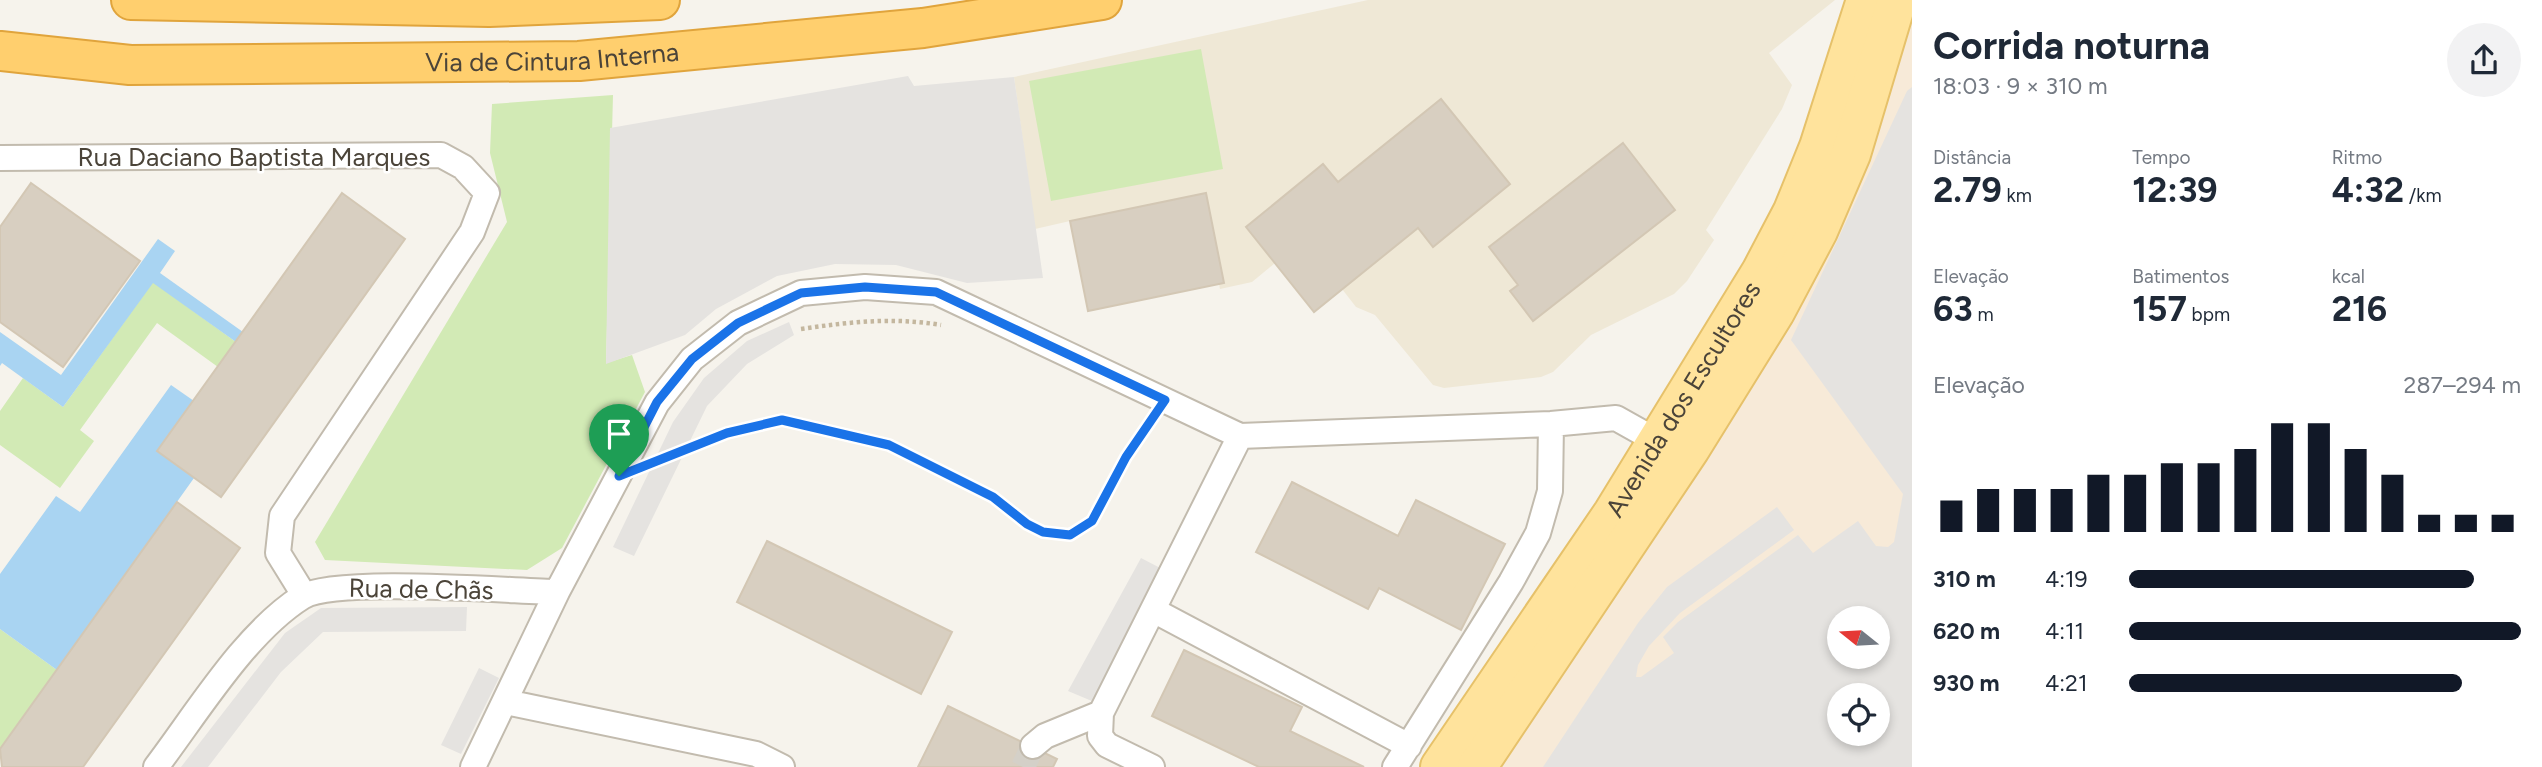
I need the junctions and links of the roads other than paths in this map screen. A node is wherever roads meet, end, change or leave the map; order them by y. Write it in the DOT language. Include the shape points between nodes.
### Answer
graph roads {
  1 [pos="131,0"];
  2 [pos="660,0"];
  3 [pos="1102,0"];
  4 [pos="1866,0"];
  5 [pos="1897,0"];
  6 [pos="220,1"];
  7 [pos="0,51"];
  8 [pos="130,65"];
  9 [pos="0,79"];
  10 [pos="0,158"];
  11 [pos="1551,424"];
  12 [pos="1240,436"];
  13 [pos="1657,441"];
  14 [pos="558,592"];
  15 [pos="304,596"];
  16 [pos="1153,610"];
  17 [pos="506,702"];
  18 [pos="1101,713"];
  19 [pos="1032,746"];
  20 [pos="1409,746"];
  21 [pos="156,767"];
  22 [pos="473,767"];
  23 [pos="782,767"];
  24 [pos="1152,767"];
  25 [pos="1395,767"];
  26 [pos="1440,767"];
  27 [pos="1477,767"];
  1 -- 6 [label="highway, Via de Cintura Interna"];
  2 -- 6 [label="highway, Via de Cintura Interna" via="489,7"];
  3 -- 8 [label="highway, Via de Cintura Interna" via="909,30 579,61"];
  4 -- 13 [label="main road, Avenida dos Escultores" via="1835,104 1793,211 1744,301"];
  5 -- 27 [label="main road, Avenida dos Escultores" via="1852,154 1790,285 1682,461"];
  7 -- 8 [label="highway, Via de Cintura Interna"];
  8 -- 9 [label="highway"];
  10 -- 15 [label="street, Rua Daciano Baptista Marques" via="441,155 463,167 486,193 472,232 282,516 278,553"];
  11 -- 12 [label="street"];
  11 -- 13 [label="street" via="1616,418"];
  11 -- 20 [label="street" via="1550,491 1538,534"];
  12 -- 14 [label="street" via="936,292 865,287 801,293 738,323 692,359 657,402"];
  12 -- 16 [label="street"];
  13 -- 26 [label="main road, Avenida dos Escultores"];
  14 -- 15 [label="street, Rua de Chãs" via="343,586"];
  14 -- 17 [label="street"];
  15 -- 21 [label="street, Rua de Chãs" via="261,628"];
  16 -- 18 [label="street"];
  16 -- 20 [label="street"];
  17 -- 22 [label="street"];
  17 -- 23 [label="street" via="757,754"];
  18 -- 19 [label="street"];
  18 -- 24 [label="street" via="1100,736 1107,745"];
  20 -- 25 [label="street"];
}
